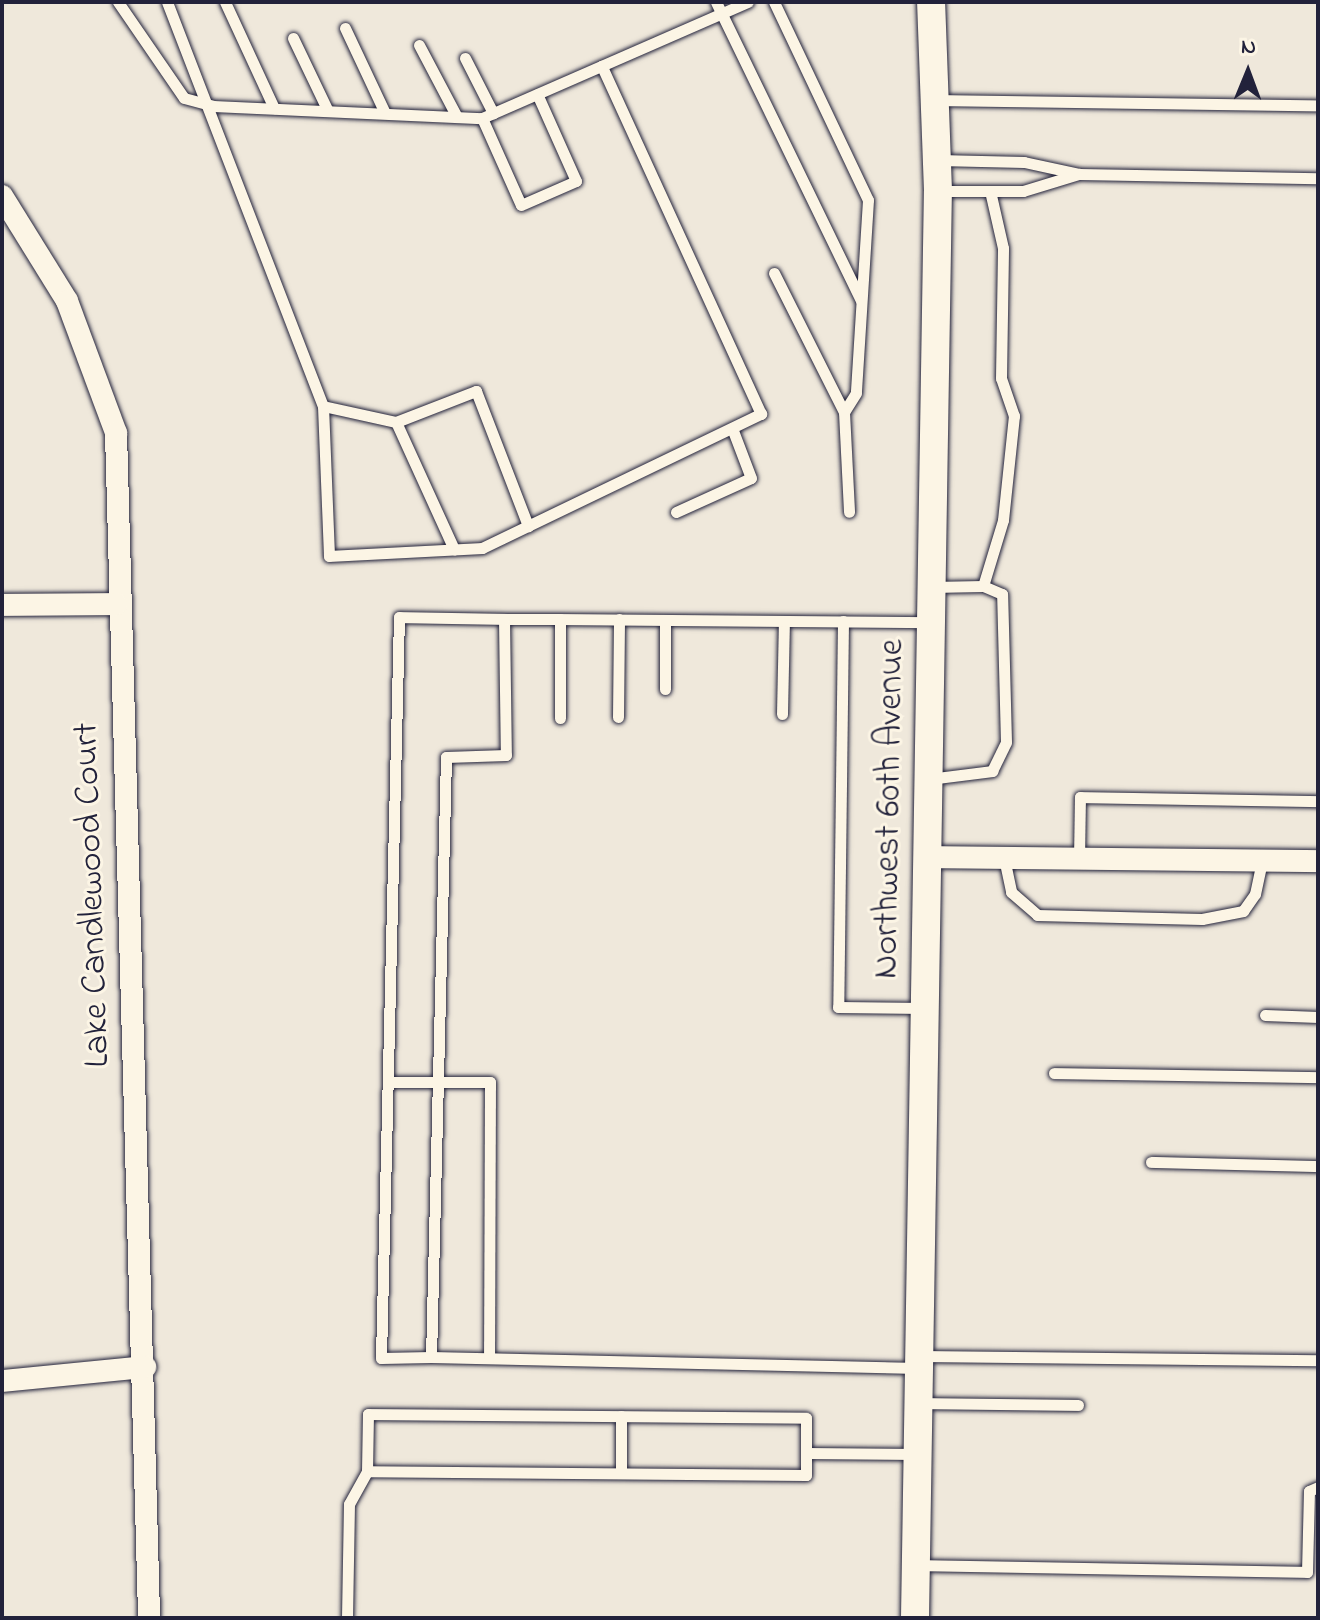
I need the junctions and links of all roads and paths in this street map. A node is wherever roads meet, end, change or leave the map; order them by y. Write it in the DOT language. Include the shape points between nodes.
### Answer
graph roads {
  1 [pos="118,2"];
  2 [pos="167,2"];
  3 [pos="225,2"];
  4 [pos="716,2"];
  5 [pos="748,2"];
  6 [pos="774,2"];
  7 [pos="931,2"];
  8 [pos="721,14"];
  9 [pos="345,28"];
  10 [pos="293,38"];
  11 [pos="419,45"];
  12 [pos="465,58"];
  13 [pos="602,66"];
  14 [pos="537,94"];
  15 [pos="938,100"];
  16 [pos="1318,105"];
  17 [pos="213,106"];
  18 [pos="274,108"];
  19 [pos="328,111"];
  20 [pos="385,113"];
  21 [pos="488,116"];
  22 [pos="457,117"];
  23 [pos="938,160"];
  24 [pos="1079,174"];
  25 [pos="1318,178"];
  26 [pos="938,191"];
  27 [pos="990,191"];
  28 [pos="2,196"];
  29 [pos="774,273"];
  30 [pos="862,302"];
  31 [pos="323,406"];
  32 [pos="844,412"];
  33 [pos="396,422"];
  34 [pos="732,428"];
  35 [pos="676,512"];
  36 [pos="849,512"];
  37 [pos="528,526"];
  38 [pos="454,549"];
  39 [pos="983,586"];
  40 [pos="931,587"];
  41 [pos="116,604"];
  42 [pos="2,605"];
  43 [pos="504,619"];
  44 [pos="560,619"];
  45 [pos="619,619"];
  46 [pos="665,620"];
  47 [pos="784,621"];
  48 [pos="843,621"];
  49 [pos="931,622"];
  50 [pos="665,689"];
  51 [pos="782,714"];
  52 [pos="618,717"];
  53 [pos="560,718"];
  54 [pos="929,779"];
  55 [pos="1318,801"];
  56 [pos="929,857"];
  57 [pos="1004,858"];
  58 [pos="1079,859"];
  59 [pos="1262,860"];
  60 [pos="1318,861"];
  61 [pos="926,1008"];
  62 [pos="1265,1015"];
  63 [pos="1318,1017"];
  64 [pos="1054,1073"];
  65 [pos="1318,1077"];
  66 [pos="388,1082"];
  67 [pos="438,1082"];
  68 [pos="1151,1162"];
  69 [pos="1318,1166"];
  70 [pos="431,1357"];
  71 [pos="489,1358"];
  72 [pos="1318,1360"];
  73 [pos="920,1362"];
  74 [pos="145,1367"];
  75 [pos="2,1381"];
  76 [pos="919,1403"];
  77 [pos="1078,1405"];
  78 [pos="621,1416"];
  79 [pos="806,1453"];
  80 [pos="918,1454"];
  81 [pos="367,1471"];
  82 [pos="621,1473"];
  83 [pos="1318,1487"];
  84 [pos="916,1565"];
  85 [pos="1312,1572"];
  86 [pos="149,1618"];
  87 [pos="347,1618"];
  88 [pos="915,1618"];
  1 -- 17 [label="lane" via="184,98"];
  2 -- 17 [label="lane"];
  3 -- 18 [label="lane"];
  4 -- 8 [label="lane"];
  5 -- 8 [label="lane"];
  6 -- 30 [label="lane" via="868,200"];
  7 -- 15 [label="street, Northwest 60th Avenue"];
  8 -- 13 [label="lane"];
  8 -- 30 [label="lane"];
  9 -- 20 [label="lane"];
  10 -- 19 [label="lane"];
  11 -- 22 [label="lane"];
  12 -- 21 [label="lane"];
  13 -- 14 [label="lane"];
  13 -- 34 [label="lane" via="761,414"];
  14 -- 21 [label="lane"];
  14 -- 21 [label="lane" via="576,181 521,205"];
  15 -- 16 [label="lane"];
  15 -- 23 [label="street, Northwest 60th Avenue"];
  17 -- 18 [label="lane"];
  17 -- 31 [label="lane"];
  18 -- 19 [label="lane"];
  19 -- 20 [label="lane"];
  20 -- 22 [label="lane"];
  21 -- 22 [label="lane"];
  23 -- 24 [label="lane" via="1024,162"];
  23 -- 26 [label="street, Northwest 60th Avenue"];
  24 -- 25 [label="lane"];
  24 -- 27 [label="lane" via="1023,191"];
  26 -- 27 [label="lane"];
  26 -- 40 [label="street, Northwest 60th Avenue"];
  27 -- 39 [label="lane" via="1003,248 1001,378 1014,416 1003,520"];
  28 -- 41 [label="street, Lake Candlewood Court" via="67,301 116,433"];
  29 -- 32 [label="lane"];
  30 -- 32 [label="lane" via="856,393"];
  31 -- 33 [label="lane"];
  31 -- 38 [label="lane" via="329,556"];
  32 -- 36 [label="lane"];
  33 -- 37 [label="lane" via="476,391"];
  33 -- 38 [label="lane"];
  34 -- 35 [label="lane" via="751,478"];
  34 -- 37 [label="lane"];
  37 -- 38 [label="lane" via="482,548"];
  39 -- 40 [label="lane"];
  39 -- 54 [label="lane" via="1002,594 1002,761 972,777"];
  40 -- 49 [label="street, Northwest 60th Avenue"];
  41 -- 42 [label="street"];
  41 -- 74 [label="street, Lake Candlewood Court"];
  43 -- 44 [label="lane"];
  43 -- 66 [label="lane" via="399,617"];
  43 -- 67 [label="lane" via="506,755 446,757"];
  44 -- 45 [label="lane"];
  44 -- 53 [label="lane"];
  45 -- 46 [label="lane"];
  45 -- 52 [label="lane"];
  46 -- 47 [label="lane"];
  46 -- 50 [label="lane"];
  47 -- 48 [label="lane"];
  47 -- 51 [label="lane"];
  48 -- 49 [label="lane"];
  48 -- 61 [label="lane" via="838,1007"];
  49 -- 54 [label="street, Northwest 60th Avenue"];
  54 -- 56 [label="street, Northwest 60th Avenue"];
  55 -- 58 [label="lane" via="1080,797"];
  56 -- 57 [label="street"];
  56 -- 61 [label="street, Northwest 60th Avenue"];
  57 -- 58 [label="street"];
  57 -- 59 [label="lane" via="1011,892 1037,915 1202,919 1243,911 1255,894"];
  58 -- 59 [label="street"];
  59 -- 60 [label="street"];
  61 -- 73 [label="street, Northwest 60th Avenue"];
  62 -- 63 [label="lane"];
  64 -- 65 [label="lane"];
  66 -- 67 [label="lane"];
  66 -- 70 [label="lane" via="381,1358"];
  67 -- 70 [label="lane"];
  67 -- 71 [label="lane" via="490,1082"];
  68 -- 69 [label="lane"];
  70 -- 71 [label="lane"];
  71 -- 73 [label="lane"];
  72 -- 73 [label="lane"];
  73 -- 76 [label="street, Northwest 60th Avenue"];
  74 -- 75 [label="street"];
  74 -- 86 [label="street, Lake Candlewood Court"];
  76 -- 77 [label="lane"];
  76 -- 80 [label="street, Northwest 60th Avenue"];
  78 -- 79 [label="lane" via="806,1418"];
  78 -- 81 [label="lane" via="368,1414"];
  78 -- 82 [label="lane"];
  79 -- 80 [label="lane"];
  79 -- 82 [label="lane" via="806,1475"];
  80 -- 84 [label="street, Northwest 60th Avenue"];
  81 -- 82 [label="lane"];
  81 -- 87 [label="lane" via="349,1504"];
  83 -- 85 [label="lane" via="1309,1491"];
  84 -- 85 [label="lane"];
  84 -- 88 [label="street, Northwest 60th Avenue"];
}
